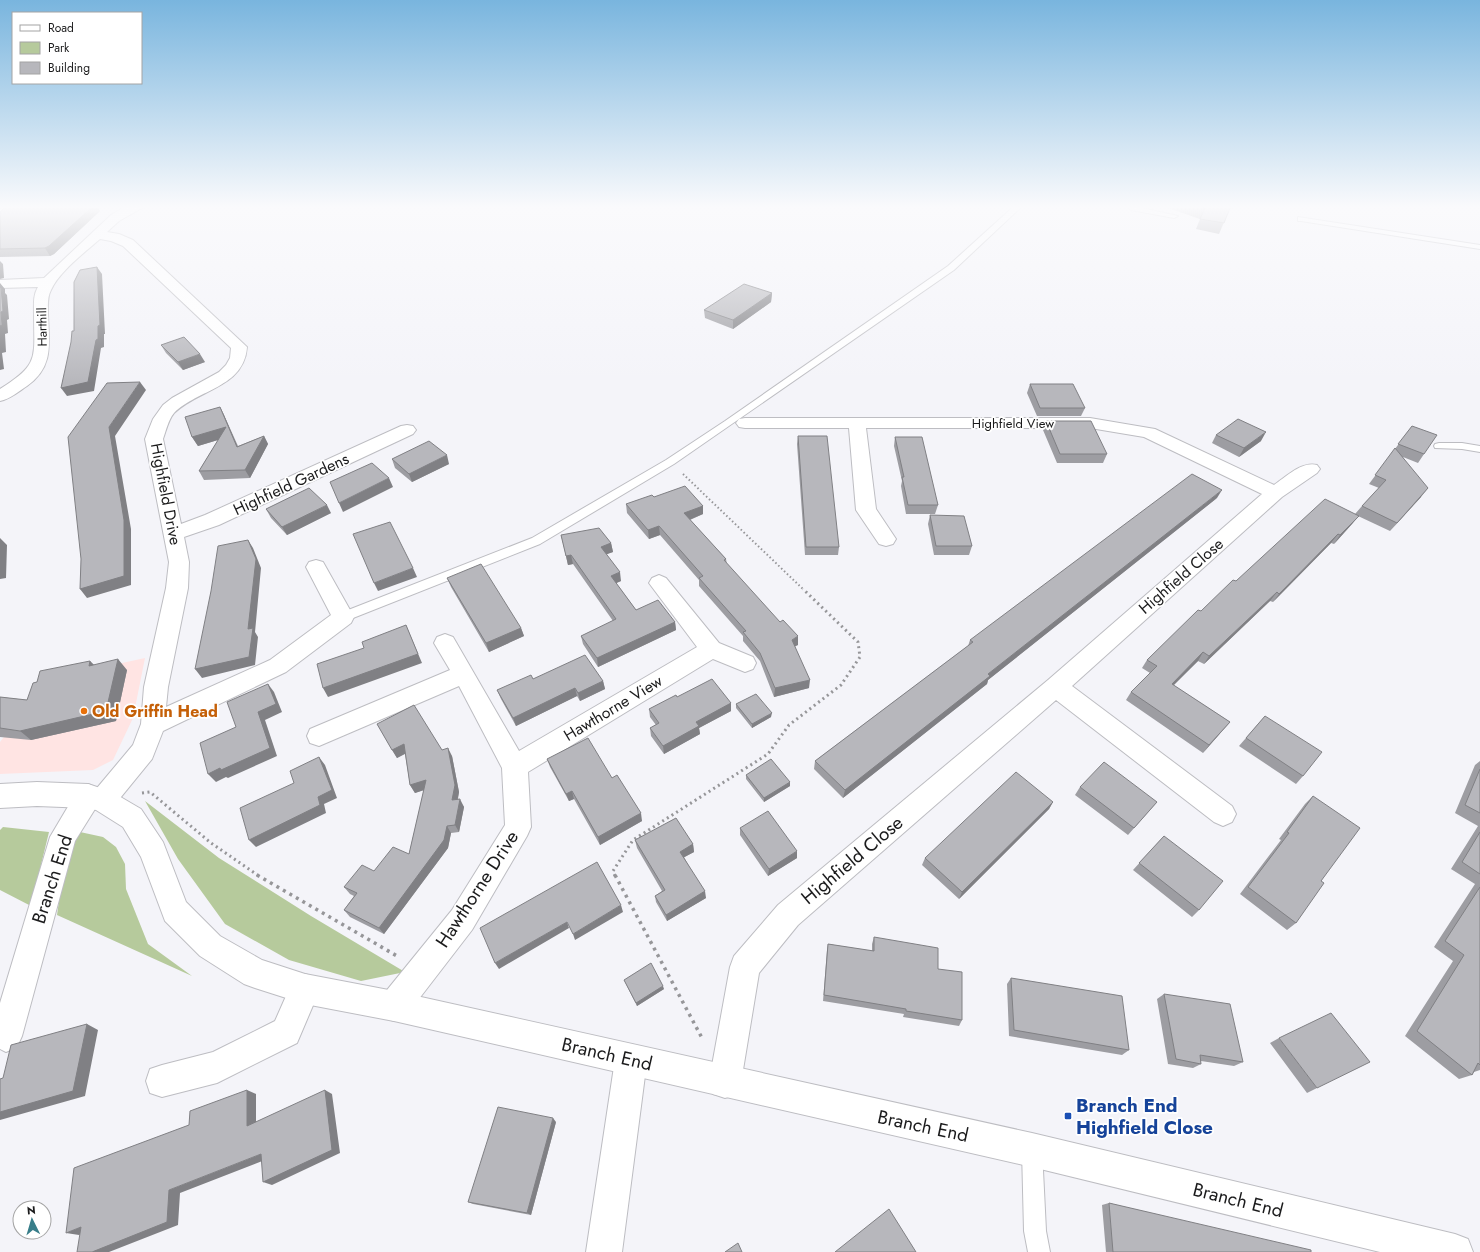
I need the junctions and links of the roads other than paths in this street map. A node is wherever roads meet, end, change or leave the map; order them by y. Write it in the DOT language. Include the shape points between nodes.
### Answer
graph roads {
  1 [pos="65,266"];
  2 [pos="153,266"];
  3 [pos="953,266"];
  4 [pos="48,282"];
  5 [pos="0,284"];
  6 [pos="0,396"];
  7 [pos="745,423"];
  8 [pos="857,424"];
  9 [pos="407,430"];
  10 [pos="1439,446"];
  11 [pos="1480,449"];
  12 [pos="1311,470"];
  13 [pos="1275,493"];
  14 [pos="173,534"];
  15 [pos="886,539"];
  16 [pos="316,567"];
  17 [pos="659,583"];
  18 [pos="343,617"];
  19 [pos="445,643"];
  20 [pos="711,649"];
  21 [pos="745,663"];
  22 [pos="464,674"];
  23 [pos="1056,687"];
  24 [pos="153,724"];
  25 [pos="319,736"];
  26 [pos="515,767"];
  27 [pos="0,796"];
  28 [pos="96,798"];
  29 [pos="1223,814"];
  30 [pos="305,989"];
  31 [pos="394,1006"];
  32 [pos="6,1036"];
  33 [pos="631,1060"];
  34 [pos="162,1081"];
  35 [pos="725,1082"];
  36 [pos="1032,1150"];
  37 [pos="604,1252"];
  38 [pos="1039,1252"];
  39 [pos="1456,1252"];
  1 -- 4 [label="street, Harthill"];
  2 -- 14 [label="street, Highfield Drive" via="240,347 238,363 230,372 170,408 160,422 154,439"];
  3 -- 18 [label="lane" via="670,462 536,541"];
  4 -- 5 [label="street"];
  4 -- 6 [label="street, Harthill" via="41,299 42,355 39,367 30,377"];
  7 -- 8 [label="street, Highfield View"];
  8 -- 13 [label="street, Highfield View" via="1090,423 1149,433"];
  8 -- 15 [label="street" via="866,510"];
  9 -- 14 [label="street, Highfield Gardens" via="212,520"];
  10 -- 11 [label="lane"];
  12 -- 13 [label="street, Highfield Close"];
  13 -- 23 [label="street, Highfield Close"];
  14 -- 24 [label="street, Highfield Drive" via="179,562 177,588 156,687"];
  16 -- 18 [label="street"];
  17 -- 20 [label="street"];
  18 -- 24 [label="street" via="278,666"];
  19 -- 22 [label="street, Hawthorne Drive"];
  20 -- 21 [label="street"];
  20 -- 26 [label="street, Hawthorne View"];
  22 -- 25 [label="street"];
  22 -- 26 [label="street, Hawthorne Drive"];
  23 -- 29 [label="street"];
  23 -- 35 [label="street, Highfield Close" via="788,915 745,967"];
  24 -- 28 [label="street, Highfield Drive" via="143,751"];
  26 -- 31 [label="street, Hawthorne Drive" via="518,827 462,920"];
  27 -- 28 [label="street" via="38,794"];
  28 -- 30 [label="street, Branch End" via="132,818 153,851 175,911 210,946 255,973"];
  28 -- 32 [label="street, Branch End" via="63,837"];
  30 -- 31 [label="street, Branch End"];
  30 -- 34 [label="street" via="286,1032 217,1067"];
  31 -- 33 [label="street, Branch End"];
  33 -- 35 [label="street, Branch End"];
  33 -- 37 [label="street"];
  35 -- 36 [label="street, Branch End"];
  36 -- 38 [label="lane" via="1035,1231"];
  36 -- 39 [label="street, Branch End"];
}
